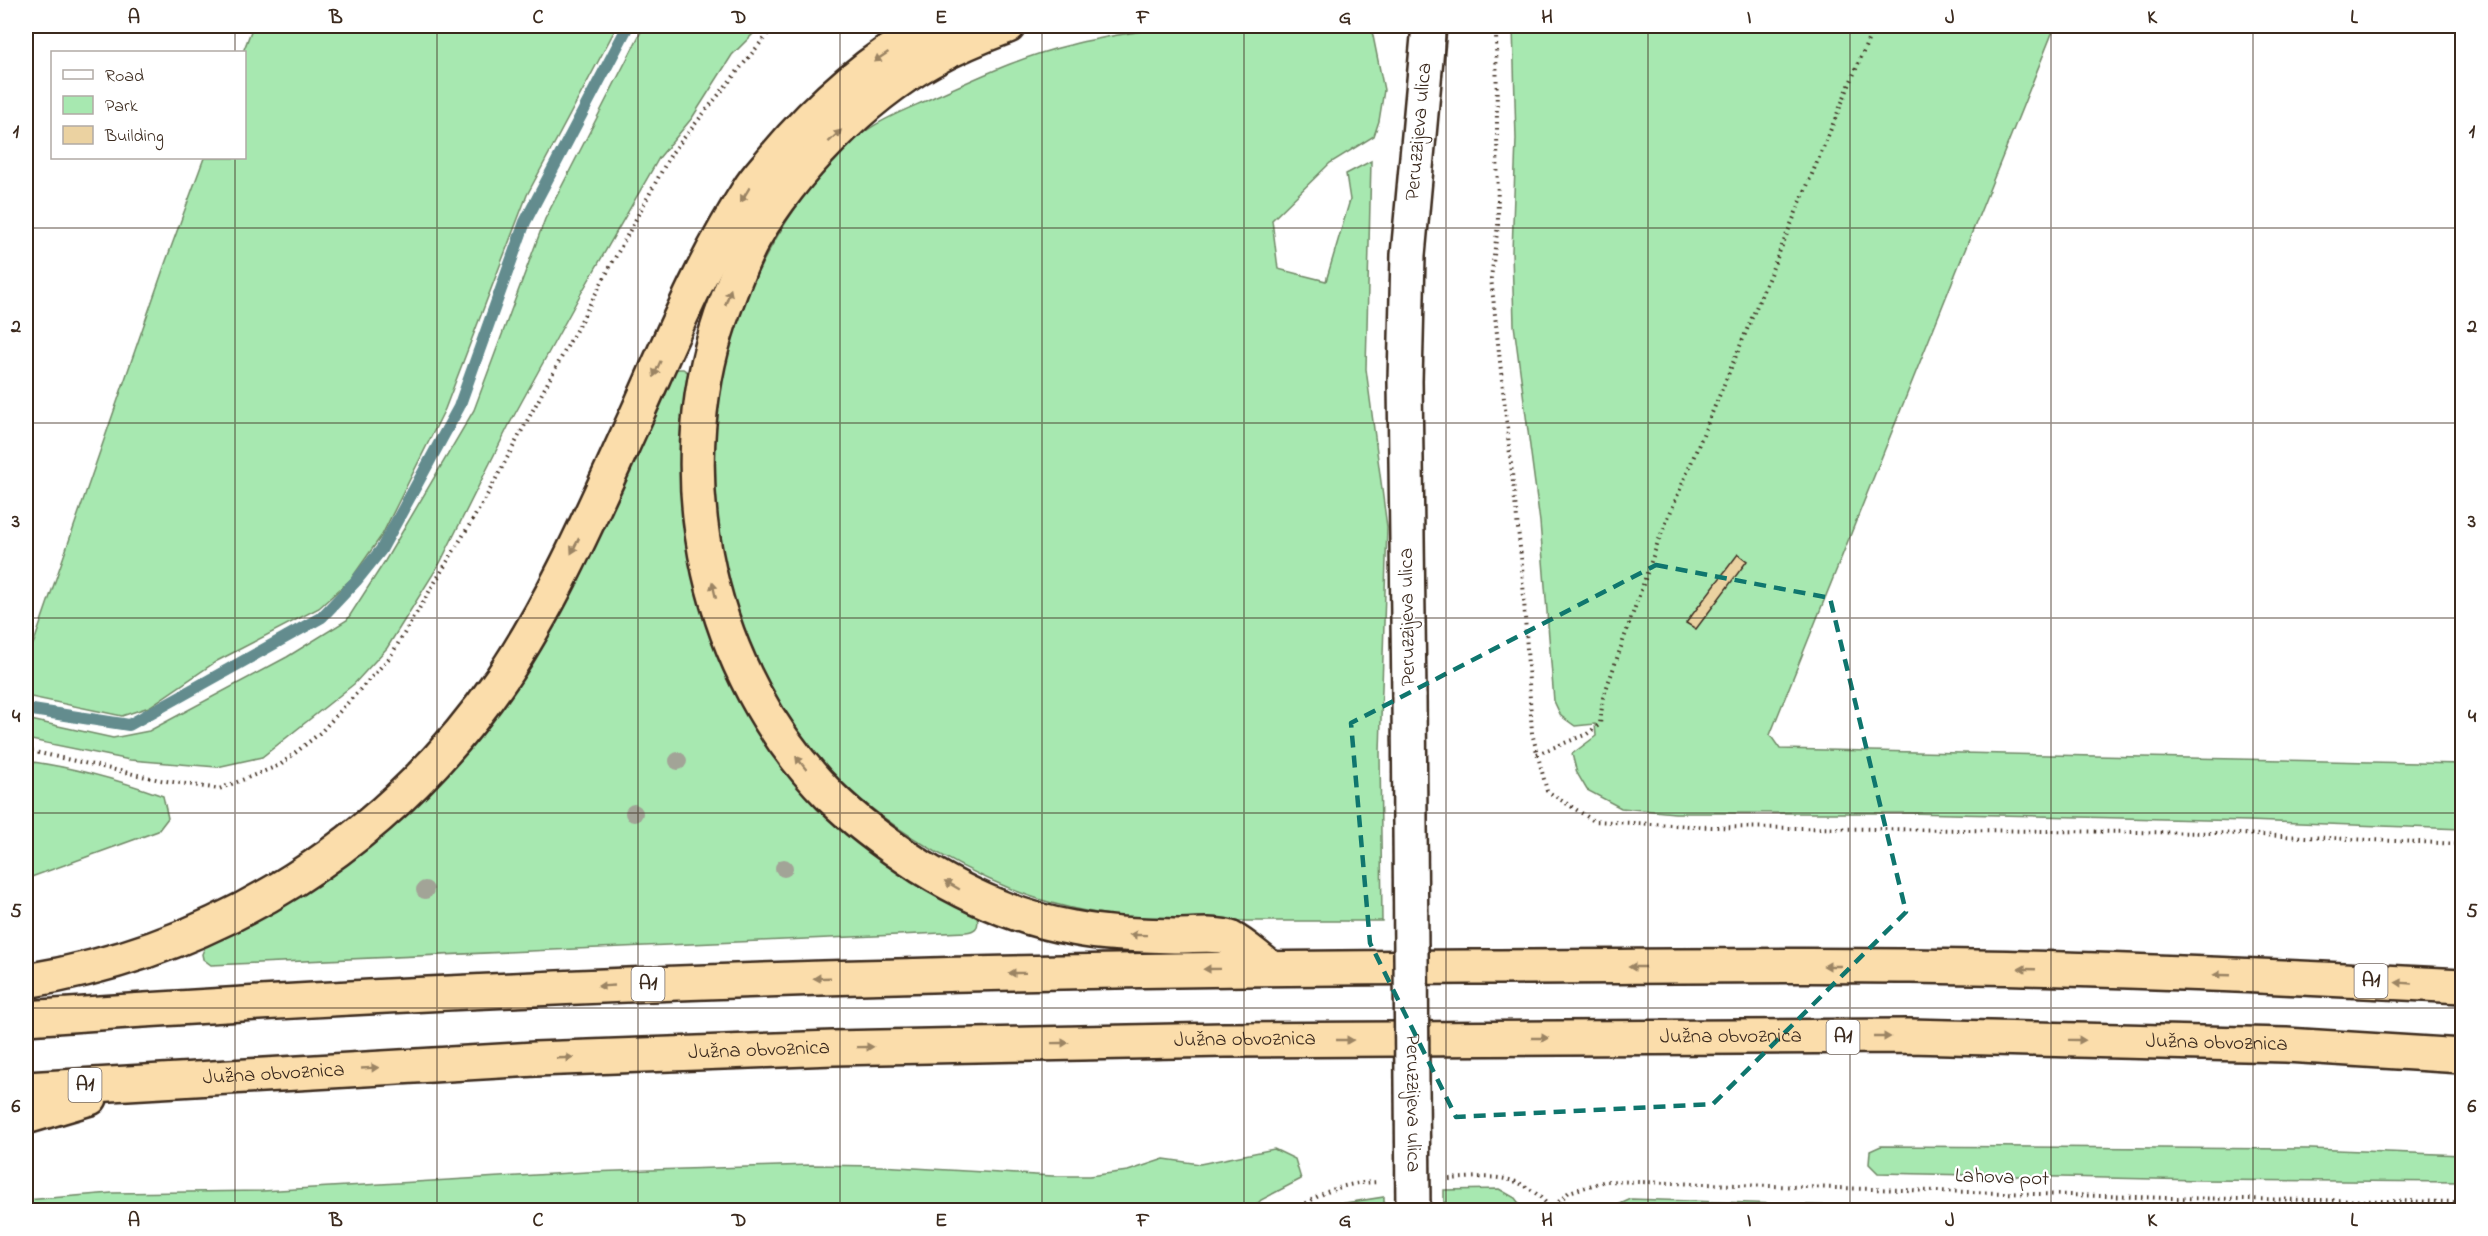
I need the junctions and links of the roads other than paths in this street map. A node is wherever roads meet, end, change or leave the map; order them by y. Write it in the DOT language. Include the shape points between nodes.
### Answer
graph roads {
  1 [pos="931,26"];
  2 [pos="1008,26"];
  3 [pos="1429,26"];
  4 [pos="1270,968"];
  5 [pos="26,981"];
  6 [pos="2463,986"];
  7 [pos="26,1018"];
  8 [pos="2463,1056"];
  9 [pos="144,1082"];
  10 [pos="26,1089"];
  11 [pos="26,1117"];
  12 [pos="1413,1210"];
  1 -- 5 [label="highway, one-way" via="868,65 832,95 750,188 691,294 540,616 471,721 429,768 385,813 342,848 295,881 243,910 199,931 104,965"];
  4 -- 2 [label="highway, one-way" via="1228,937 1126,935 1038,921 963,891 923,868 860,822 804,767 743,672 716,601 701,521 697,440 709,353 735,276 754,237 803,169 885,91 927,63"];
  3 -- 12 [label="main road, Peruzzijeva ulica, bridge" via="1407,255 1405,381"];
  6 -- 4 [label="highway, A1, one-way" via="2280,976 1911,966"];
  4 -- 7 [label="highway, A1, one-way" via="648,984"];
  9 -- 8 [label="highway, Južna obvoznica / A1, one-way" via="535,1059 1236,1040 1909,1036 2286,1045"];
  9 -- 10 [label="highway, Južna obvoznica / A1"];
  9 -- 11 [label="highway"];
}
